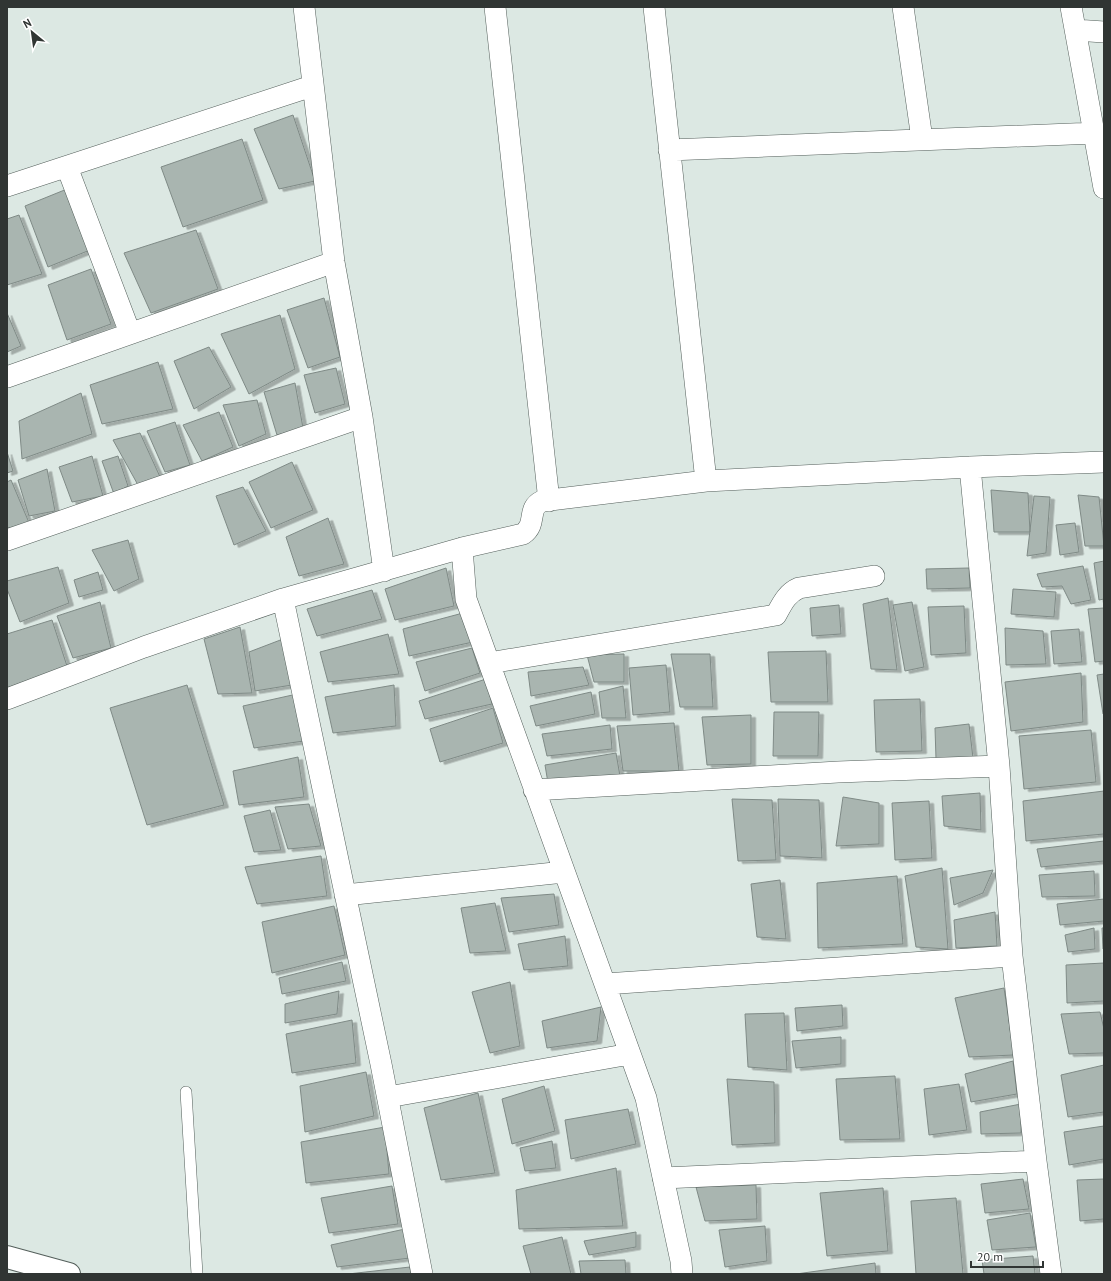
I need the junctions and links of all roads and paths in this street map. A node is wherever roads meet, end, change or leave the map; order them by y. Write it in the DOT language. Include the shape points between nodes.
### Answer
graph roads {
  1 [pos="304,7"];
  2 [pos="495,7"];
  3 [pos="654,7"];
  4 [pos="903,7"];
  5 [pos="1071,7"];
  6 [pos="1075,30"];
  7 [pos="1104,32"];
  8 [pos="312,86"];
  9 [pos="1095,133"];
  10 [pos="922,139"];
  11 [pos="669,150"];
  12 [pos="67,167"];
  13 [pos="7,186"];
  14 [pos="1104,188"];
  15 [pos="334,262"];
  16 [pos="130,333"];
  17 [pos="7,377"];
  18 [pos="362,417"];
  19 [pos="1104,462"];
  20 [pos="970,467"];
  21 [pos="706,481"];
  22 [pos="549,501"];
  23 [pos="7,540"];
  24 [pos="462,548"];
  25 [pos="384,571"];
  26 [pos="874,576"];
  27 [pos="283,599"];
  28 [pos="489,663"];
  29 [pos="7,700"];
  30 [pos="999,766"];
  31 [pos="534,790"];
  32 [pos="564,872"];
  33 [pos="345,894"];
  34 [pos="1012,956"];
  35 [pos="605,984"];
  36 [pos="630,1054"];
  37 [pos="186,1092"];
  38 [pos="388,1097"];
  39 [pos="1036,1161"];
  40 [pos="663,1178"];
  41 [pos="7,1258"];
  42 [pos="69,1274"];
  43 [pos="197,1274"];
  44 [pos="422,1274"];
  45 [pos="682,1274"];
  46 [pos="1051,1274"];
  1 -- 8 [label="street"];
  2 -- 22 [label="street"];
  3 -- 11 [label="street"];
  4 -- 10 [label="street"];
  5 -- 6 [label="street"];
  6 -- 7 [label="street"];
  6 -- 9 [label="street"];
  8 -- 12 [label="street"];
  8 -- 15 [label="street"];
  9 -- 10 [label="street"];
  9 -- 14 [label="street"];
  10 -- 11 [label="street"];
  11 -- 21 [label="street"];
  12 -- 13 [label="street"];
  12 -- 16 [label="street"];
  15 -- 16 [label="street"];
  15 -- 18 [label="street"];
  16 -- 17 [label="street"];
  18 -- 23 [label="street"];
  18 -- 25 [label="street"];
  19 -- 20 [label="street"];
  20 -- 21 [label="street"];
  20 -- 30 [label="street"];
  21 -- 22 [label="street"];
  22 -- 24 [label="street" via="536,504 529,530 523,534"];
  24 -- 25 [label="street"];
  24 -- 28 [label="street" via="466,599"];
  25 -- 27 [label="street"];
  26 -- 28 [label="street" via="799,588 785,599 776,615"];
  27 -- 29 [label="street" via="144,647"];
  27 -- 33 [label="street"];
  28 -- 31 [label="street"];
  30 -- 31 [label="street" via="838,772"];
  30 -- 34 [label="street"];
  31 -- 32 [label="street"];
  32 -- 33 [label="street"];
  32 -- 35 [label="street"];
  33 -- 38 [label="street"];
  34 -- 35 [label="street"];
  34 -- 39 [label="street"];
  35 -- 36 [label="street"];
  36 -- 38 [label="street"];
  36 -- 40 [label="street" via="646,1098"];
  37 -- 43 [label="lane"];
  38 -- 44 [label="street"];
  39 -- 40 [label="street"];
  39 -- 46 [label="street"];
  40 -- 45 [label="street"];
  41 -- 42 [label="highway"];
}
